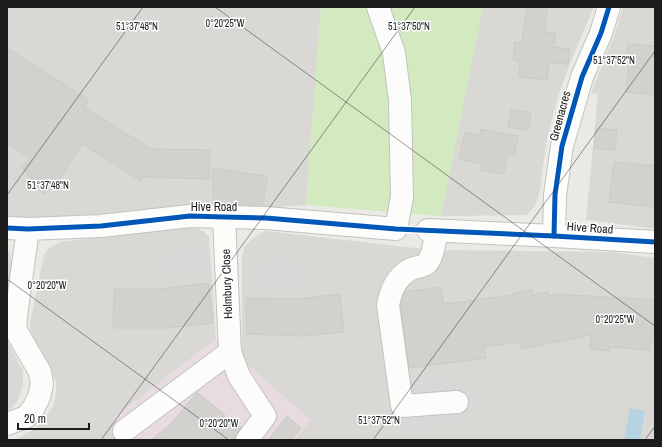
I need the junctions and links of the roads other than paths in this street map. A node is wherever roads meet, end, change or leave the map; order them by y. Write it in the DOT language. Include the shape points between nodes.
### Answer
graph roads {
  1 [pos="378,7"];
  2 [pos="609,7"];
  3 [pos="224,217"];
  4 [pos="18,229"];
  5 [pos="554,236"];
  6 [pos="655,242"];
  7 [pos="230,352"];
  8 [pos="457,402"];
  9 [pos="7,424"];
  10 [pos="124,431"];
  11 [pos="247,440"];
  1 -- 3 [label="street, Hive Road" via="394,53 400,100 402,197 396,229"];
  2 -- 5 [label="street, Greenacres" via="582,77 562,146 555,195"];
  3 -- 4 [label="street, Hive Road" via="190,216 101,226"];
  3 -- 7 [label="street, Holmbury Close"];
  4 -- 9 [label="street" via="15,329 40,372 42,384 34,408 26,417"];
  5 -- 6 [label="street, Hive Road"];
  5 -- 8 [label="street, Hive Road" via="432,230 431,255 426,264 410,269 391,290 388,305 402,406"];
  7 -- 10 [label="street"];
  7 -- 11 [label="street, Holmbury Close" via="239,376 265,416"];
}
